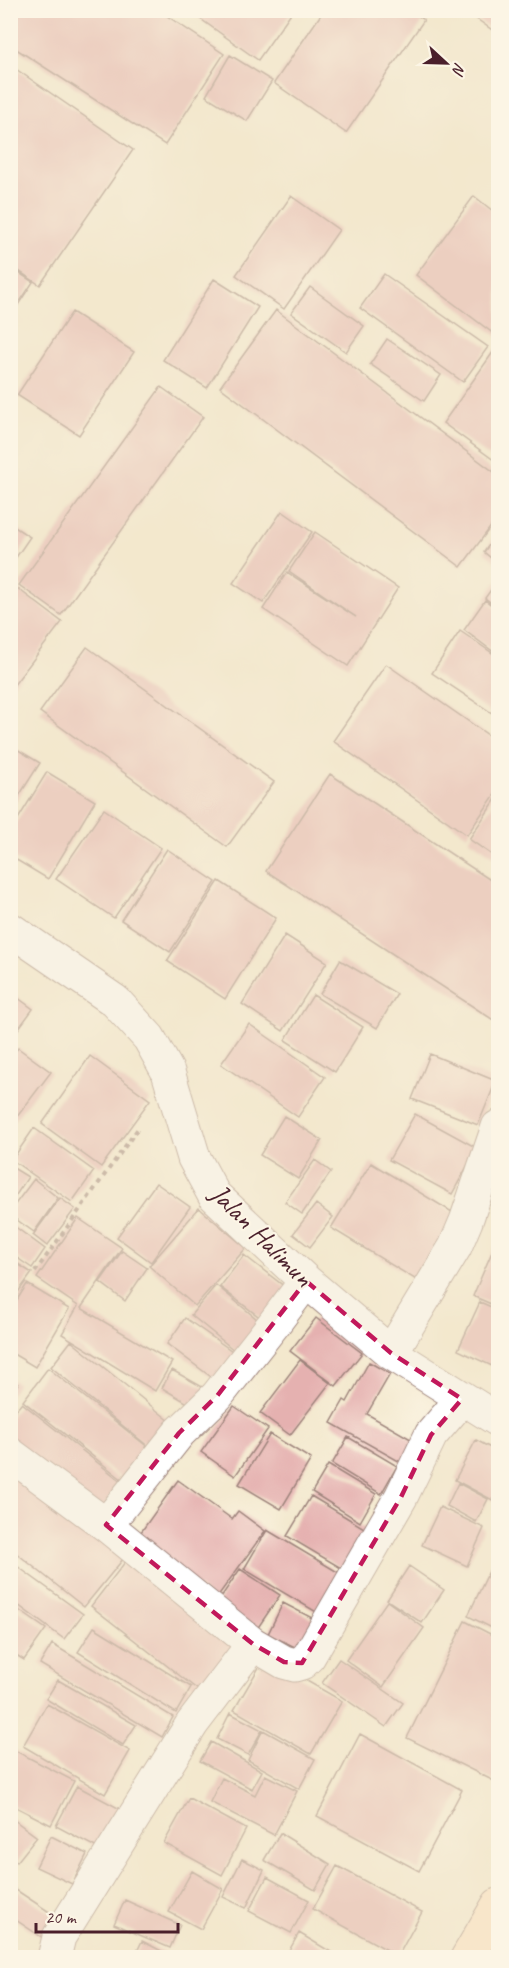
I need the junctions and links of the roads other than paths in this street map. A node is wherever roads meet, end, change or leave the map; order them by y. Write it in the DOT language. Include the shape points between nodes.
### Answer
graph roads {
  1 [pos="10,929"];
  2 [pos="498,1126"];
  3 [pos="306,1281"];
  4 [pos="391,1353"];
  5 [pos="462,1399"];
  6 [pos="498,1420"];
  7 [pos="10,1454"];
  8 [pos="106,1525"];
  9 [pos="253,1644"];
  10 [pos="496,1916"];
  11 [pos="54,1958"];
  12 [pos="467,1958"];
  1 -- 3 [label="street, Jalan Halimun" via="115,1001 149,1038 168,1072 194,1158 214,1195"];
  2 -- 4 [label="street" via="455,1247"];
  3 -- 4 [label="street, Jalan Halimun"];
  3 -- 8 [label="street" via="217,1396 179,1432"];
  4 -- 5 [label="street, Jalan Halimun"];
  5 -- 6 [label="street, Jalan Halimun"];
  5 -- 9 [label="street" via="431,1435 401,1497 309,1656 295,1665"];
  7 -- 8 [label="street"];
  8 -- 9 [label="street"];
  9 -- 11 [label="street" via="192,1724 59,1937"];
  10 -- 12 [label="main road"];
}
